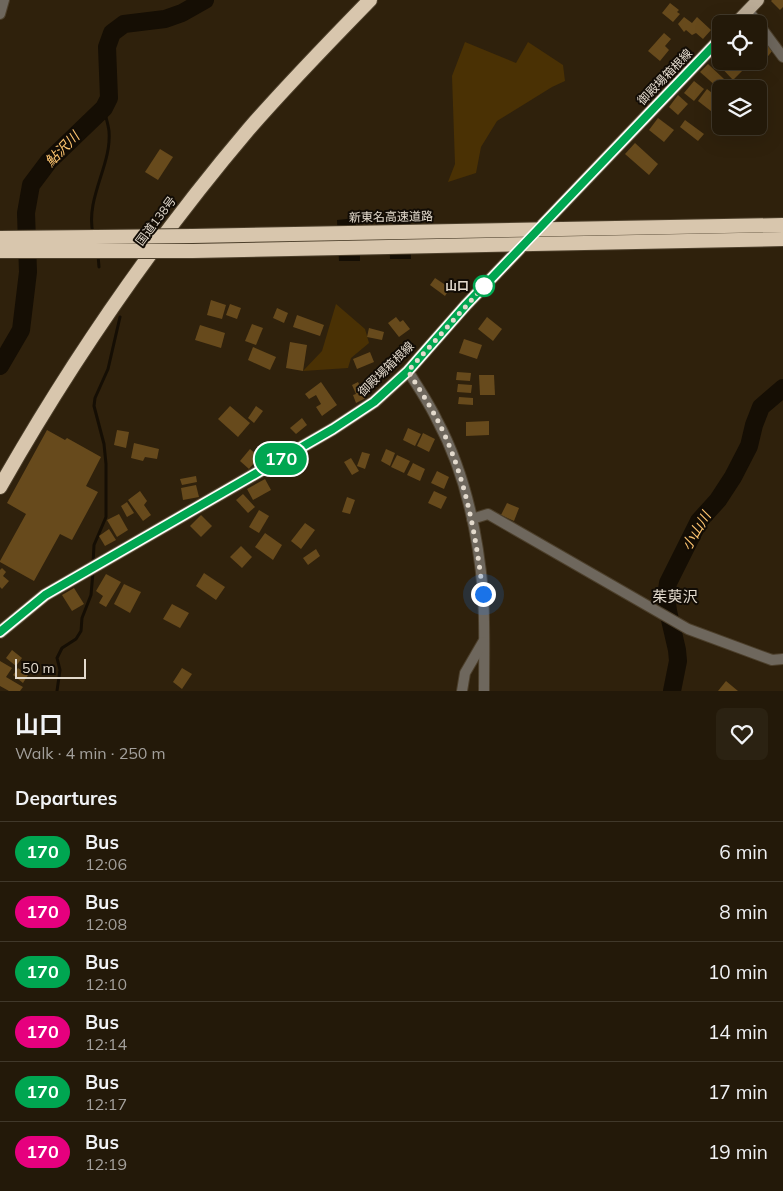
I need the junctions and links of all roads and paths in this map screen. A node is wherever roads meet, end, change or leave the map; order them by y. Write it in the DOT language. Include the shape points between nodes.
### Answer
graph roads {
  1 [pos="4,0"];
  2 [pos="370,0"];
  3 [pos="758,0"];
  4 [pos="748,10"];
  5 [pos="0,14"];
  6 [pos="743,15"];
  7 [pos="712,47"];
  8 [pos="783,57"];
  9 [pos="783,225"];
  10 [pos="0,238"];
  11 [pos="783,239"];
  12 [pos="0,251"];
  13 [pos="408,371"];
  14 [pos="0,487"];
  15 [pos="472,519"];
  16 [pos="0,632"];
  17 [pos="484,642"];
  18 [pos="783,659"];
  19 [pos="462,691"];
  20 [pos="484,691"];
  1 -- 5 [label="street"];
  2 -- 14 [label="highway, 国道138号" via="250,128 143,262 52,397"];
  3 -- 4 [label="main road"];
  4 -- 6 [label="main road"];
  4 -- 8 [label="street"];
  7 -- 13 [label="main road, 御殿場箱根線" via="466,305"];
  9 -- 10 [label="highway, 新東名高速道路, bridge"];
  11 -- 12 [label="highway, bridge"];
  13 -- 15 [label="street" via="438,421"];
  13 -- 16 [label="main road, 御殿場箱根線" via="374,402 333,429 45,595"];
  15 -- 17 [label="street" via="483,594"];
  15 -- 18 [label="street" via="488,514 688,629 772,660"];
  17 -- 19 [label="street" via="465,673"];
  17 -- 20 [label="street"];
}
